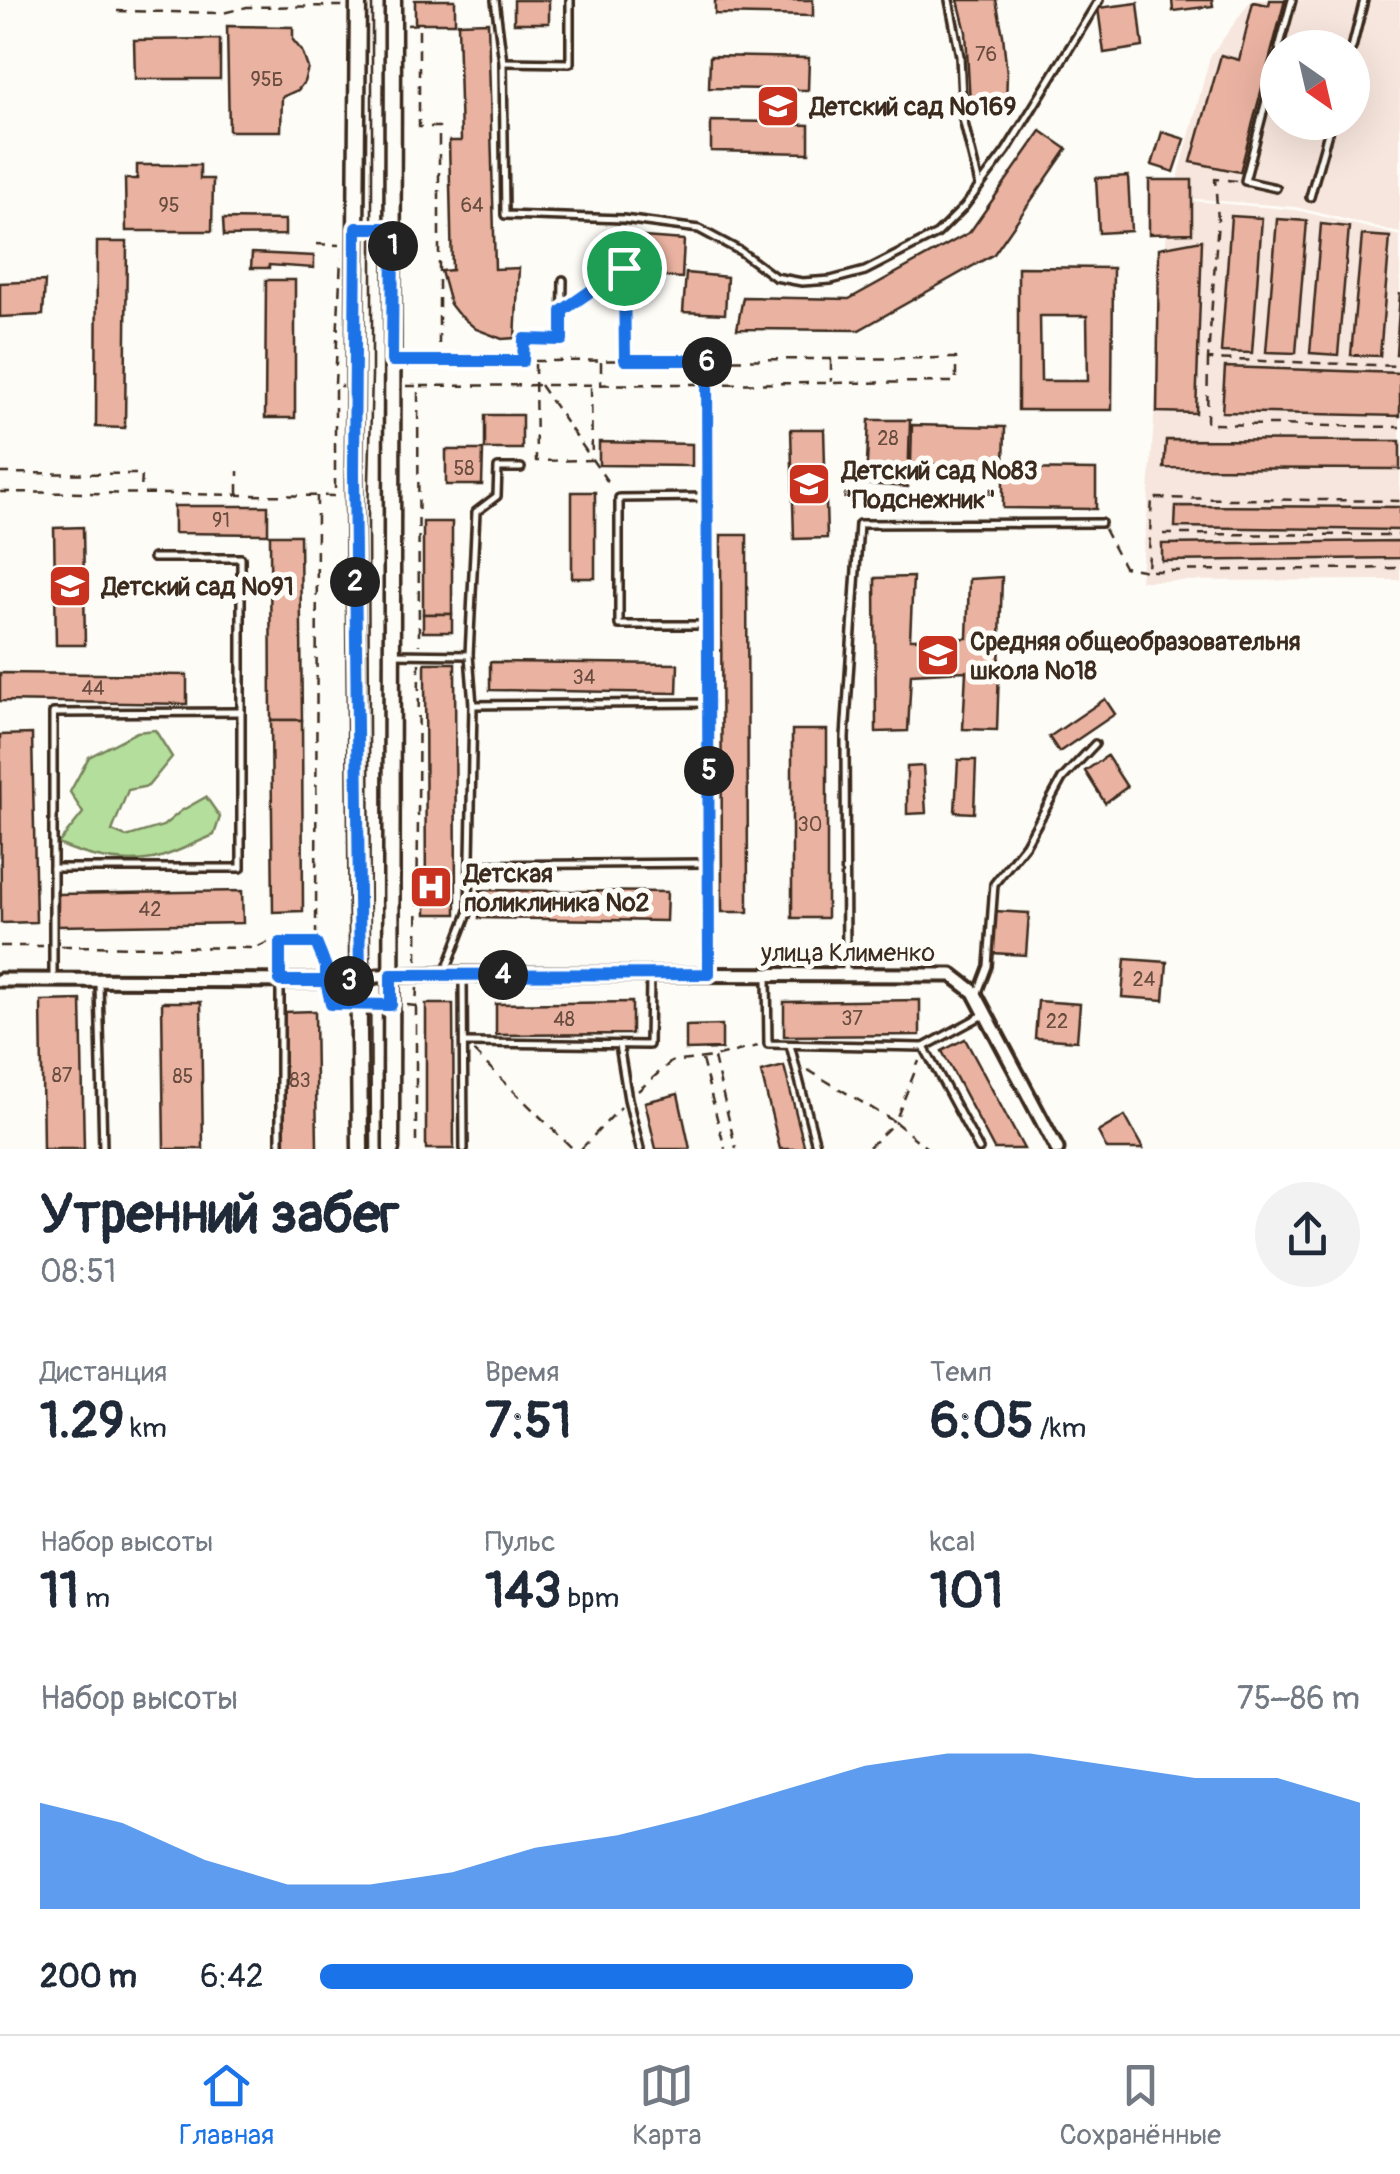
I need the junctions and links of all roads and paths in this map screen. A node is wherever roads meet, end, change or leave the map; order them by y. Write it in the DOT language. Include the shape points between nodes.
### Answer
graph roads {
  1 [pos="358,0"];
  2 [pos="393,0"];
  3 [pos="495,0"];
  4 [pos="570,0"];
  5 [pos="949,0"];
  6 [pos="1098,0"];
  7 [pos="1292,0"];
  8 [pos="1364,0"];
  9 [pos="1284,30"];
  10 [pos="1356,30"];
  11 [pos="503,62"];
  12 [pos="1260,120"];
  13 [pos="1326,140"];
  14 [pos="1244,181"];
  15 [pos="980,186"];
  16 [pos="1276,188"];
  17 [pos="1310,197"];
  18 [pos="624,219"];
  19 [pos="316,244"];
  20 [pos="341,245"];
  21 [pos="624,268"];
  22 [pos="563,280"];
  23 [pos="562,311"];
  24 [pos="830,359"];
  25 [pos="1208,359"];
  26 [pos="601,360"];
  27 [pos="625,360"];
  28 [pos="707,360"];
  29 [pos="392,361"];
  30 [pos="523,361"];
  31 [pos="534,361"];
  32 [pos="1400,366"];
  33 [pos="830,383"];
  34 [pos="707,384"];
  35 [pos="537,385"];
  36 [pos="592,385"];
  37 [pos="601,385"];
  38 [pos="418,386"];
  39 [pos="1400,427"];
  40 [pos="592,460"];
  41 [pos="520,468"];
  42 [pos="238,471"];
  43 [pos="0,473"];
  44 [pos="0,492"];
  45 [pos="141,494"];
  46 [pos="238,495"];
  47 [pos="317,496"];
  48 [pos="335,496"];
  49 [pos="707,497"];
  50 [pos="619,498"];
  51 [pos="1400,501"];
  52 [pos="1101,523"];
  53 [pos="1163,534"];
  54 [pos="1400,535"];
  55 [pos="153,558"];
  56 [pos="1400,568"];
  57 [pos="1148,571"];
  58 [pos="707,625"];
  59 [pos="392,654"];
  60 [pos="469,654"];
  61 [pos="708,702"];
  62 [pos="473,706"];
  63 [pos="241,712"];
  64 [pos="1095,744"];
  65 [pos="709,862"];
  66 [pos="471,866"];
  67 [pos="53,868"];
  68 [pos="280,943"];
  69 [pos="316,943"];
  70 [pos="0,946"];
  71 [pos="52,946"];
  72 [pos="417,974"];
  73 [pos="444,974"];
  74 [pos="650,974"];
  75 [pos="709,974"];
  76 [pos="766,974"];
  77 [pos="391,975"];
  78 [pos="463,975"];
  79 [pos="846,976"];
  80 [pos="0,980"];
  81 [pos="52,980"];
  82 [pos="100,980"];
  83 [pos="280,981"];
  84 [pos="326,981"];
  85 [pos="360,981"];
  86 [pos="976,996"];
  87 [pos="360,1004"];
  88 [pos="391,1005"];
  89 [pos="416,1006"];
  90 [pos="986,1013"];
  91 [pos="464,1043"];
  92 [pos="768,1044"];
  93 [pos="790,1044"];
  94 [pos="619,1045"];
  95 [pos="924,1047"];
  96 [pos="714,1056"];
  97 [pos="702,1058"];
  98 [pos="794,1061"];
  99 [pos="628,1100"];
  100 [pos="895,1122"];
  101 [pos="869,1147"];
  102 [pos="103,1149"];
  103 [pos="280,1149"];
  104 [pos="360,1149"];
  105 [pos="391,1149"];
  106 [pos="416,1149"];
  107 [pos="464,1149"];
  108 [pos="573,1149"];
  109 [pos="581,1149"];
  110 [pos="640,1149"];
  111 [pos="725,1149"];
  112 [pos="736,1149"];
  113 [pos="817,1149"];
  114 [pos="928,1149"];
  115 [pos="979,1149"];
  116 [pos="1057,1149"];
  1 -- 85 [label="street"];
  2 -- 29 [label="street"];
  3 -- 11 [label="lane"];
  4 -- 11 [label="lane" via="570,63"];
  5 -- 15 [label="lane"];
  6 -- 15 [label="lane"];
  7 -- 9 [label="lane"];
  8 -- 10 [label="lane"];
  11 -- 18 [label="lane" via="504,215"];
  12 -- 14 [label="lane"];
  13 -- 17 [label="lane"];
  14 -- 16 [label="lane"];
  14 -- 25 [label="path" via="1215,180"];
  15 -- 18 [label="lane" via="937,234 866,271 831,280 774,277 699,230"];
  18 -- 21 [label="path"];
  19 -- 20 [label="path"];
  21 -- 23 [label="path"];
  21 -- 27 [label="path"];
  22 -- 23 [label="lane"];
  23 -- 30 [label="lane" via="562,340 524,339"];
  24 -- 28 [label="path"];
  24 -- 33 [label="path"];
  24 -- 33 [label="path" via="956,358 956,382"];
  25 -- 32 [label="path"];
  25 -- 39 [label="path" via="1207,424"];
  26 -- 27 [label="path"];
  26 -- 31 [label="path"];
  26 -- 37 [label="path"];
  27 -- 28 [label="path"];
  28 -- 34 [label="path"];
  29 -- 30 [label="lane"];
  29 -- 59 [label="street"];
  30 -- 31 [label="path"];
  31 -- 35 [label="path"];
  33 -- 34 [label="path"];
  34 -- 37 [label="path"];
  34 -- 49 [label="path"];
  35 -- 36 [label="path"];
  35 -- 38 [label="path"];
  35 -- 40 [label="path"];
  35 -- 40 [label="path" via="536,460"];
  36 -- 37 [label="path"];
  36 -- 40 [label="path"];
  40 -- 50 [label="path"];
  41 -- 60 [label="lane" via="498,468 497,496 476,512"];
  42 -- 46 [label="path"];
  43 -- 45 [label="path" via="142,474"];
  44 -- 45 [label="path"];
  45 -- 46 [label="path"];
  46 -- 47 [label="path"];
  47 -- 48 [label="path"];
  47 -- 69 [label="path"];
  49 -- 50 [label="lane"];
  49 -- 58 [label="lane"];
  50 -- 58 [label="lane" via="619,625"];
  51 -- 57 [label="path" via="1152,498"];
  52 -- 57 [label="path" via="1124,568"];
  52 -- 79 [label="lane" via="859,524 845,737"];
  53 -- 54 [label="path"];
  55 -- 63 [label="lane" via="241,558"];
  56 -- 57 [label="path"];
  58 -- 61 [label="lane"];
  59 -- 60 [label="lane"];
  59 -- 77 [label="street"];
  60 -- 62 [label="lane"];
  61 -- 62 [label="lane"];
  61 -- 65 [label="lane"];
  62 -- 66 [label="lane"];
  63 -- 67 [label="lane" via="241,868"];
  63 -- 67 [label="lane" via="53,712"];
  64 -- 86 [label="lane" via="1062,779 1026,844 994,884 988,966"];
  65 -- 66 [label="lane"];
  65 -- 75 [label="lane"];
  66 -- 73 [label="lane" via="469,911"];
  67 -- 71 [label="lane"];
  68 -- 69 [label="path"];
  68 -- 71 [label="path"];
  68 -- 83 [label="lane"];
  69 -- 84 [label="path"];
  70 -- 71 [label="path"];
  71 -- 81 [label="lane"];
  72 -- 73 [label="street, улица Клименко"];
  72 -- 77 [label="street, улица Клименко"];
  72 -- 89 [label="path"];
  73 -- 78 [label="street, улица Клименко"];
  74 -- 75 [label="street, улица Клименко"];
  74 -- 78 [label="street, улица Клименко"];
  74 -- 94 [label="lane" via="649,1045"];
  75 -- 76 [label="street, улица Клименко"];
  76 -- 79 [label="street, улица Клименко"];
  76 -- 92 [label="lane"];
  77 -- 85 [label="street, улица Клименко"];
  77 -- 88 [label="street"];
  78 -- 91 [label="lane"];
  79 -- 86 [label="street, улица Клименко" via="952,975"];
  80 -- 81 [label="street, улица Клименко"];
  81 -- 82 [label="street, улица Клименко"];
  82 -- 83 [label="street, улица Клименко"];
  82 -- 102 [label="lane"];
  83 -- 84 [label="street, улица Клименко"];
  83 -- 103 [label="lane"];
  84 -- 85 [label="street, улица Клименко"];
  84 -- 87 [label="path" via="331,1004"];
  85 -- 87 [label="street"];
  86 -- 90 [label="street"];
  87 -- 104 [label="street"];
  88 -- 89 [label="path"];
  88 -- 105 [label="street"];
  89 -- 106 [label="path"];
  90 -- 95 [label="lane"];
  90 -- 116 [label="street"];
  91 -- 94 [label="lane"];
  91 -- 107 [label="lane"];
  91 -- 108 [label="path"];
  92 -- 93 [label="lane"];
  92 -- 96 [label="path"];
  93 -- 95 [label="lane"];
  93 -- 98 [label="lane"];
  94 -- 99 [label="lane"];
  95 -- 100 [label="path"];
  95 -- 115 [label="lane"];
  96 -- 97 [label="path"];
  96 -- 112 [label="path"];
  97 -- 99 [label="path" via="672,1062"];
  97 -- 111 [label="path"];
  98 -- 100 [label="path"];
  98 -- 113 [label="lane"];
  99 -- 109 [label="path"];
  99 -- 110 [label="lane"];
  100 -- 101 [label="path"];
  100 -- 114 [label="path"];
}
